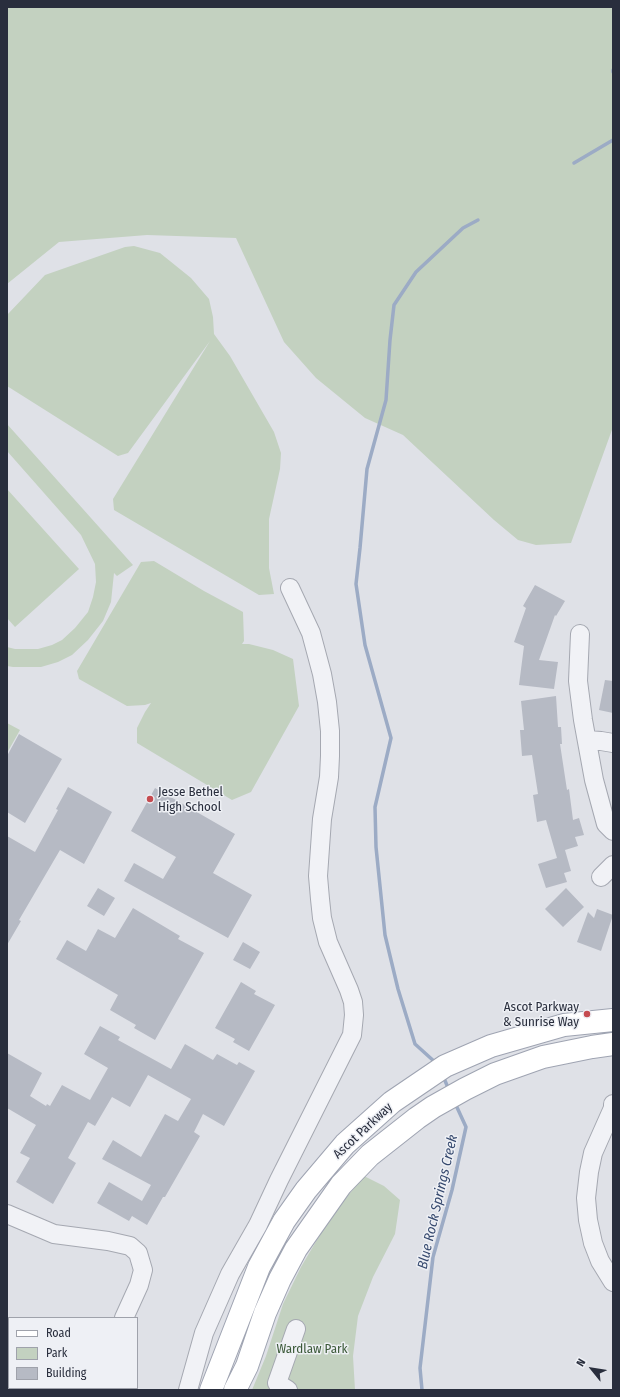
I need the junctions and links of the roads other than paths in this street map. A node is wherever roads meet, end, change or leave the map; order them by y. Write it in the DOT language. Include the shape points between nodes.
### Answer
graph roads {
  1 [pos="290,588"];
  2 [pos="580,634"];
  3 [pos="587,740"];
  4 [pos="613,743"];
  5 [pos="613,831"];
  6 [pos="613,865"];
  7 [pos="601,877"];
  8 [pos="613,1020"];
  9 [pos="613,1044"];
  10 [pos="612,1109"];
  11 [pos="7,1214"];
  12 [pos="613,1282"];
  13 [pos="124,1317"];
  14 [pos="296,1329"];
  15 [pos="279,1388"];
  16 [pos="188,1390"];
  17 [pos="211,1390"];
  18 [pos="235,1390"];
  1 -- 16 [label="street" via="311,633 327,702 330,731 329,777 322,819 318,876 322,918 328,942 353,1002 352,1034 258,1225 230,1274 204,1333"];
  2 -- 3 [label="street" via="578,681"];
  3 -- 4 [label="street"];
  3 -- 5 [label="street" via="606,824"];
  6 -- 7 [label="street"];
  8 -- 17 [label="main road, Ascot Parkway" via="564,1025 491,1046 445,1066 392,1102 345,1144 306,1190 284,1221 259,1267"];
  9 -- 18 [label="main road, Ascot Parkway" via="543,1057 495,1074 417,1118 370,1155 341,1185 296,1249 265,1313 247,1366"];
  10 -- 12 [label="street" via="592,1153 586,1198 593,1242 600,1261"];
  11 -- 13 [label="street" via="54,1234 130,1246 138,1253 143,1270 140,1285"];
  14 -- 15 [label="street"];
}
